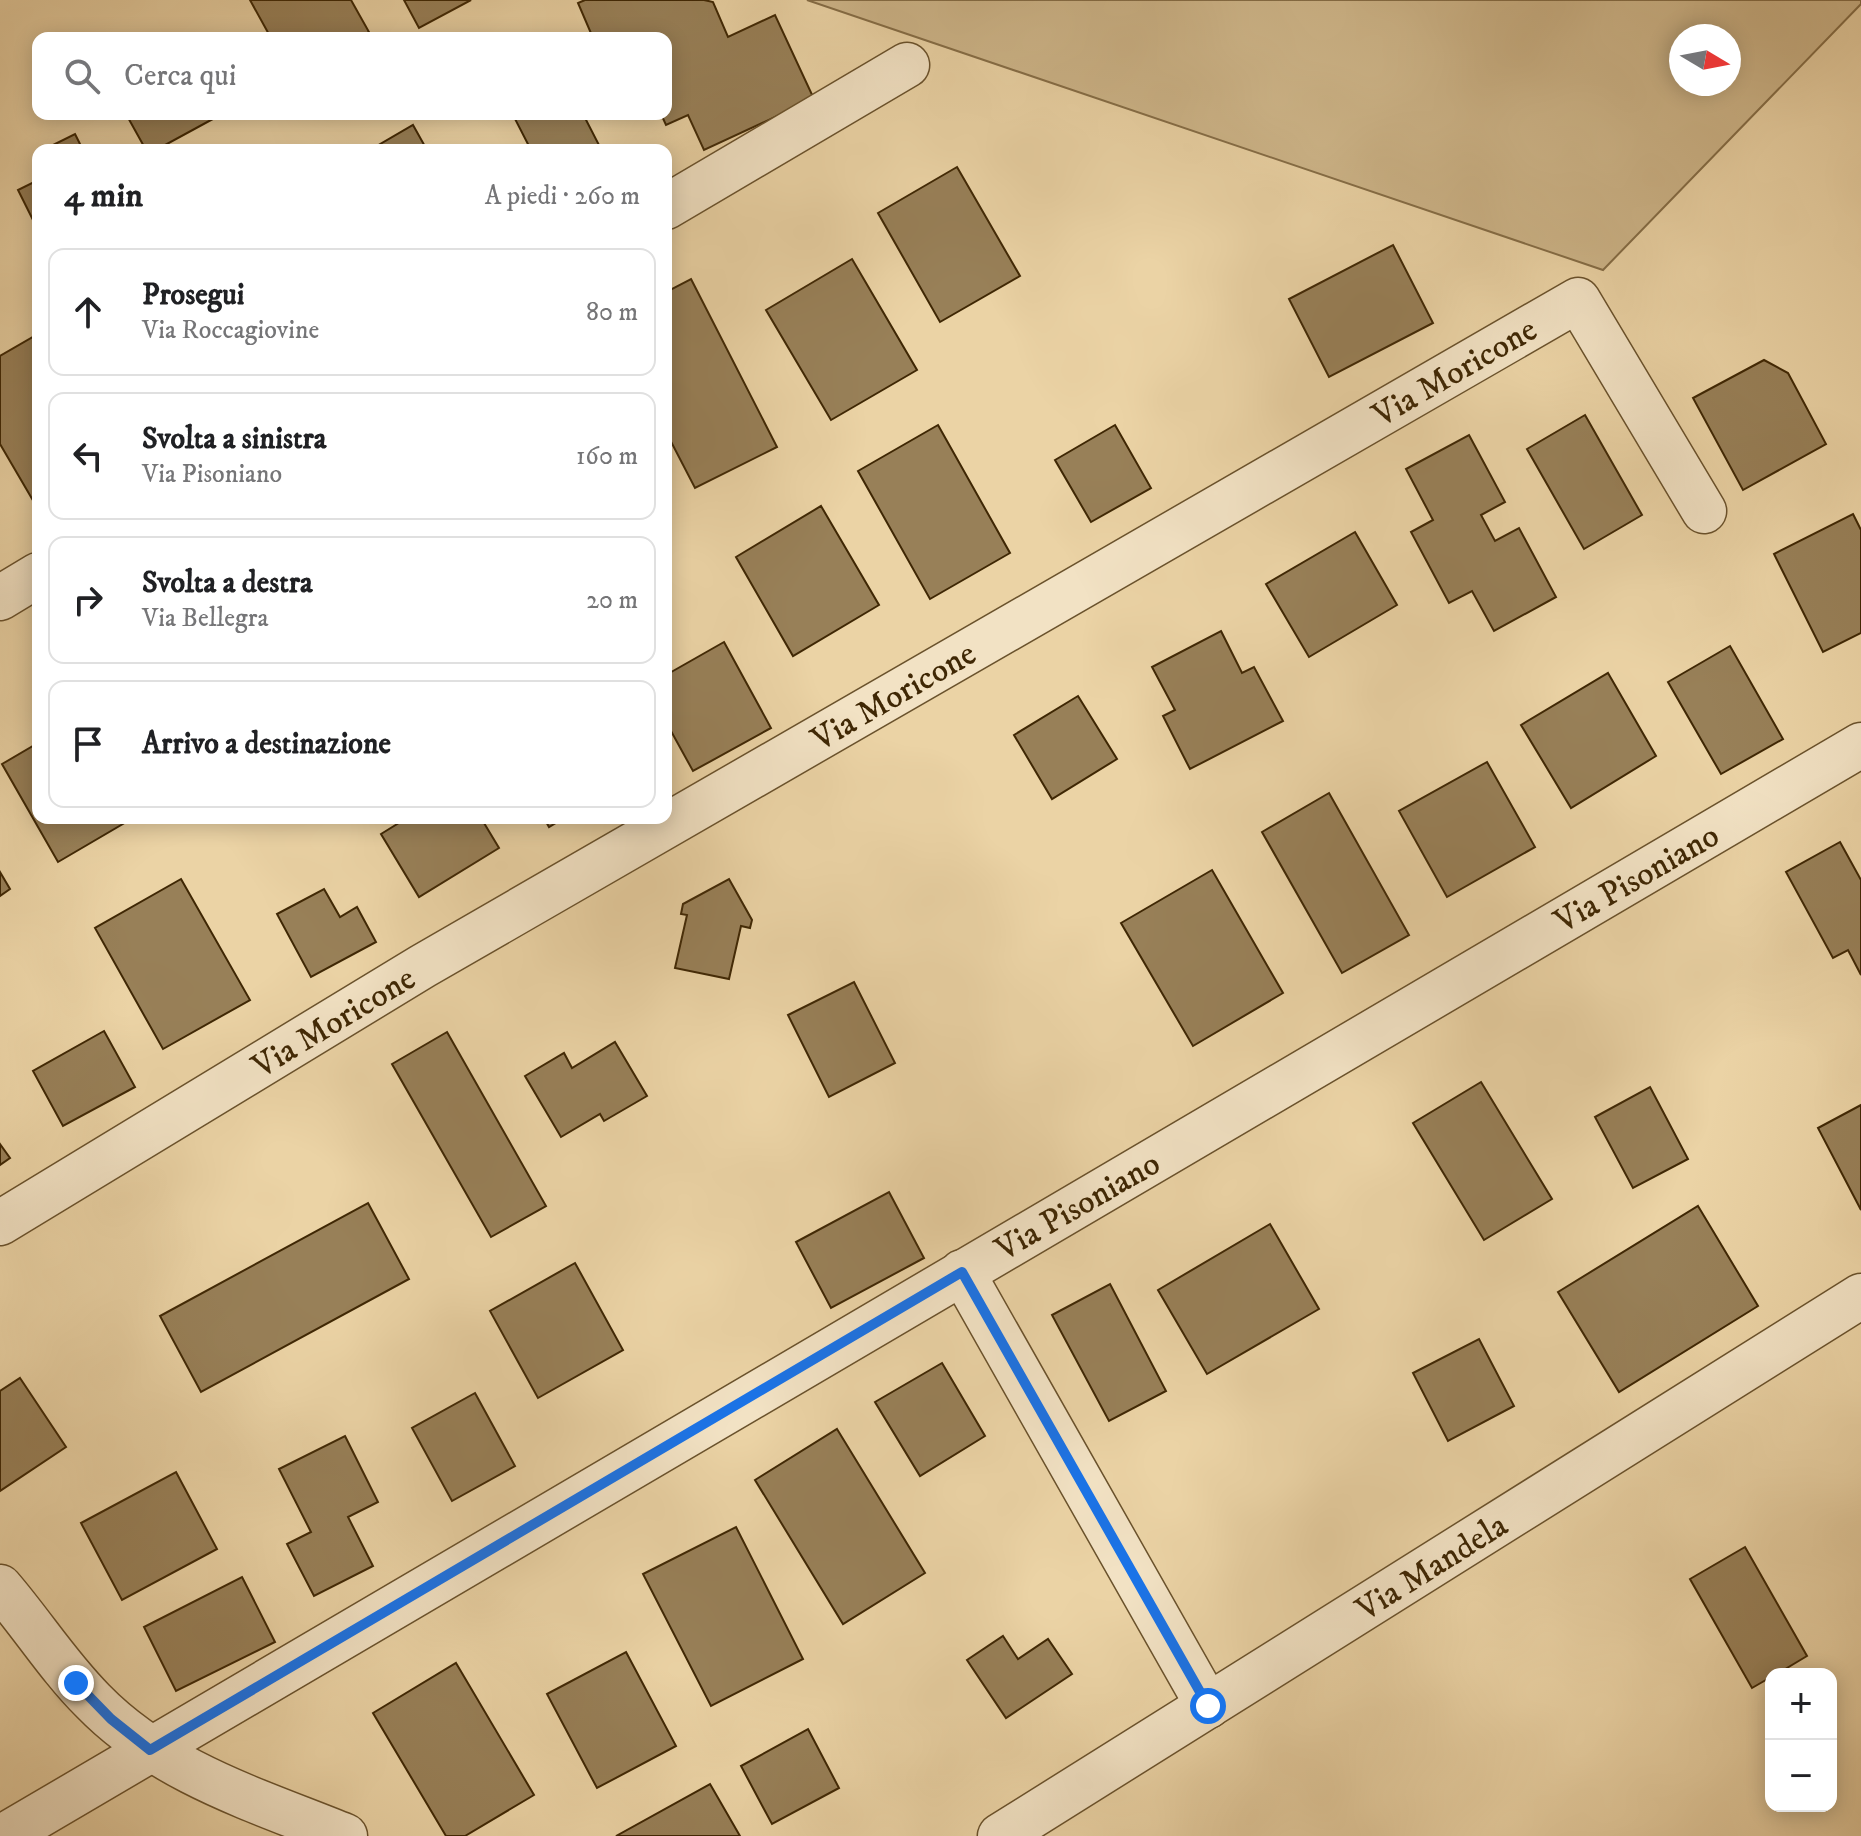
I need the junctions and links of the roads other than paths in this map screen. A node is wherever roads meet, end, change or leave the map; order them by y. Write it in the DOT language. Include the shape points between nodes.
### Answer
graph roads {
  1 [pos="907,65"];
  2 [pos="672,203"];
  3 [pos="1704,511"];
  4 [pos="32,579"];
  5 [pos="0,598"];
  6 [pos="1861,745"];
  7 [pos="672,822"];
  8 [pos="669,824"];
  9 [pos="0,1223"];
  10 [pos="962,1272"];
  11 [pos="1861,1296"];
  12 [pos="0,1587"];
  13 [pos="1208,1706"];
  14 [pos="150,1750"];
  15 [pos="4,1836"];
  16 [pos="345,1836"];
  17 [pos="1000,1836"];
  1 -- 2 [label="street"];
  3 -- 7 [label="street, Via Moricone" via="1578,300"];
  4 -- 5 [label="street"];
  6 -- 10 [label="street, Via Pisoniano"];
  8 -- 9 [label="street, Via Moricone" via="423,966"];
  10 -- 13 [label="street"];
  10 -- 14 [label="street, Via Pisoniano"];
  11 -- 13 [label="street, Via Mandela"];
  12 -- 14 [label="street" via="92,1701"];
  13 -- 17 [label="street, Via Mandela"];
  14 -- 15 [label="street, Via Pisoniano"];
  14 -- 16 [label="street" via="213,1783"];
}
